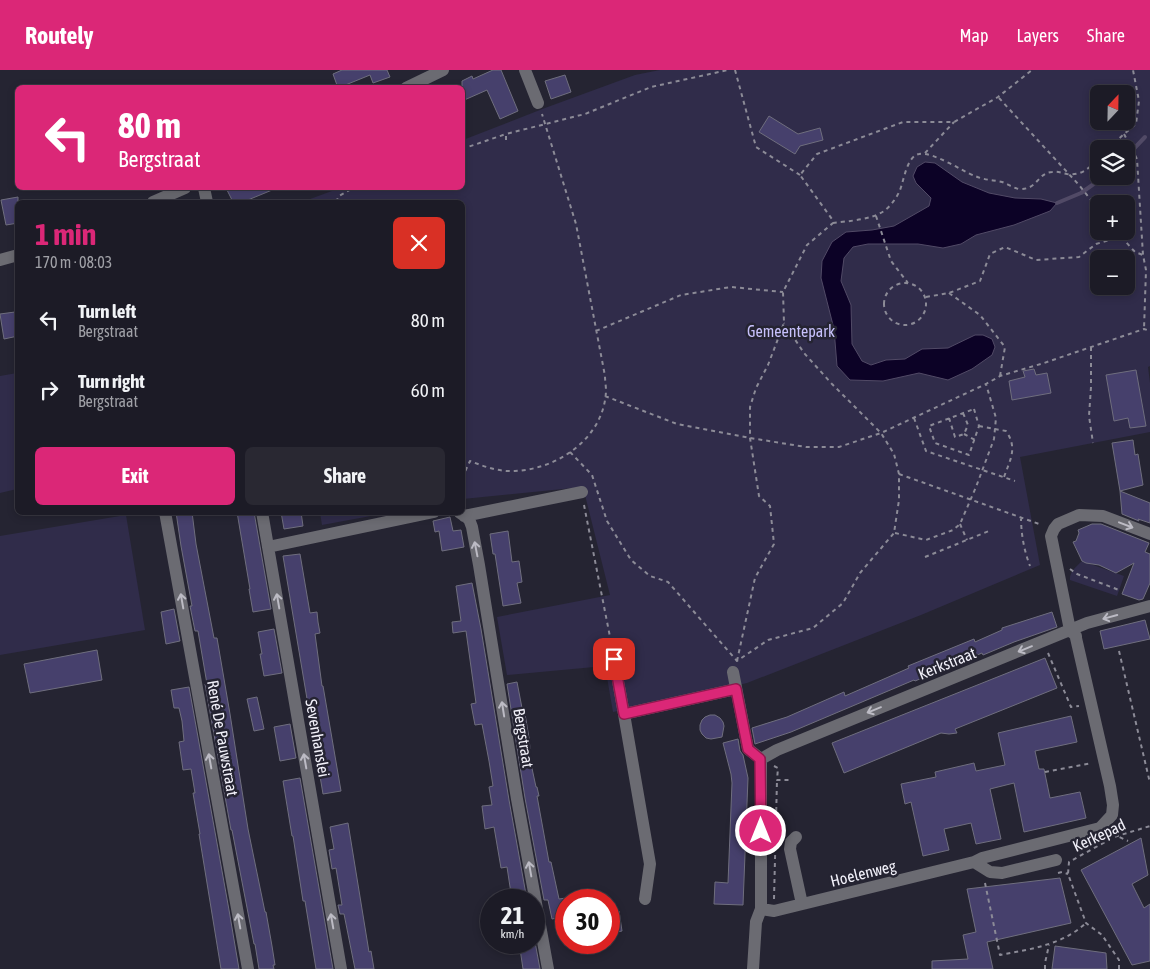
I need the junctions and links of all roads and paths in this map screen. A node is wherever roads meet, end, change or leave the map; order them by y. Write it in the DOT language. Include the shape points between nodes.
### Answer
graph roads {
  1 [pos="443,70"];
  2 [pos="526,70"];
  3 [pos="728,70"];
  4 [pos="735,70"];
  5 [pos="1032,70"];
  6 [pos="1133,70"];
  7 [pos="412,85"];
  8 [pos="998,97"];
  9 [pos="538,103"];
  10 [pos="954,122"];
  11 [pos="545,124"];
  12 [pos="506,134"];
  13 [pos="1124,134"];
  14 [pos="506,140"];
  15 [pos="1118,140"];
  16 [pos="465,148"];
  17 [pos="925,154"];
  18 [pos="1090,167"];
  19 [pos="1069,174"];
  20 [pos="800,175"];
  21 [pos="180,190"];
  22 [pos="350,190"];
  23 [pos="1090,199"];
  24 [pos="158,200"];
  25 [pos="337,200"];
  26 [pos="876,216"];
  27 [pos="833,223"];
  28 [pos="1110,240"];
  29 [pos="1123,240"];
  30 [pos="1143,254"];
  31 [pos="15,256"];
  32 [pos="0,260"];
  33 [pos="908,283"];
  34 [pos="783,292"];
  35 [pos="949,293"];
  36 [pos="926,297"];
  37 [pos="784,324"];
  38 [pos="1144,329"];
  39 [pos="596,331"];
  40 [pos="1150,331"];
  41 [pos="1091,347"];
  42 [pos="1000,376"];
  43 [pos="986,384"];
  44 [pos="606,396"];
  45 [pos="964,413"];
  46 [pos="914,418"];
  47 [pos="949,418"];
  48 [pos="979,426"];
  49 [pos="995,428"];
  50 [pos="881,433"];
  51 [pos="964,434"];
  52 [pos="750,438"];
  53 [pos="975,440"];
  54 [pos="1093,443"];
  55 [pos="570,452"];
  56 [pos="982,469"];
  57 [pos="465,472"];
  58 [pos="899,474"];
  59 [pos="1004,477"];
  60 [pos="1015,481"];
  61 [pos="582,492"];
  62 [pos="970,499"];
  63 [pos="465,513"];
  64 [pos="166,515"];
  65 [pos="263,515"];
  66 [pos="420,515"];
  67 [pos="463,515"];
  68 [pos="1021,518"];
  69 [pos="960,524"];
  70 [pos="1054,529"];
  71 [pos="989,531"];
  72 [pos="894,532"];
  73 [pos="1150,534"];
  74 [pos="968,540"];
  75 [pos="268,547"];
  76 [pos="925,557"];
  77 [pos="1057,563"];
  78 [pos="1030,566"];
  79 [pos="1119,590"];
  80 [pos="1150,606"];
  81 [pos="1070,630"];
  82 [pos="1048,650"];
  83 [pos="1119,652"];
  84 [pos="614,659"];
  85 [pos="735,667"];
  86 [pos="736,689"];
  87 [pos="1082,705"];
  88 [pos="624,714"];
  89 [pos="760,759"];
  90 [pos="1104,760"];
  91 [pos="1045,772"];
  92 [pos="777,780"];
  93 [pos="790,780"];
  94 [pos="1150,784"];
  95 [pos="1150,826"];
  96 [pos="796,837"];
  97 [pos="1056,860"];
  98 [pos="974,862"];
  99 [pos="985,878"];
  100 [pos="645,899"];
  101 [pos="802,904"];
  102 [pos="761,909"];
  103 [pos="774,911"];
  104 [pos="1086,923"];
  105 [pos="1049,945"];
  106 [pos="248,969"];
  107 [pos="341,969"];
  108 [pos="548,969"];
  109 [pos="753,969"];
  110 [pos="1045,969"];
  111 [pos="1119,969"];
  1 -- 7 [label="street"];
  2 -- 9 [label="street"];
  3 -- 11 [label="path" via="651,87 585,114"];
  4 -- 20 [label="path" via="756,147"];
  5 -- 8 [label="path"];
  6 -- 13 [label="path" via="1139,101 1136,124"];
  8 -- 10 [label="path"];
  8 -- 19 [label="path"];
  9 -- 11 [label="path"];
  10 -- 17 [label="path"];
  10 -- 20 [label="path" via="903,122 817,154"];
  11 -- 12 [label="path"];
  11 -- 39 [label="path" via="576,224"];
  12 -- 14 [label="path"];
  12 -- 16 [label="path"];
  13 -- 15 [label="path"];
  13 -- 30 [label="path" via="1138,159"];
  17 -- 19 [label="path" via="978,178 1016,188 1026,189 1049,172"];
  17 -- 26 [label="path" via="911,159 900,190 886,210"];
  18 -- 19 [label="path" via="1077,175"];
  19 -- 23 [label="path"];
  20 -- 27 [label="path"];
  21 -- 24 [label="street"];
  22 -- 25 [label="path"];
  26 -- 27 [label="path"];
  26 -- 33 [label="path" via="891,261"];
  27 -- 34 [label="path" via="807,245"];
  28 -- 35 [label="path" via="1096,244 1080,257 1036,260 1005,247 990,254 980,281"];
  29 -- 30 [label="path" via="1135,252"];
  30 -- 38 [label="path" via="1146,270"];
  31 -- 32 [label="street"];
  33 -- 36 [label="path" via="919,287"];
  33 -- 36 [label="path" via="895,286 885,297 885,312 894,323 916,323 925,312"];
  34 -- 37 [label="path"];
  34 -- 39 [label="path" via="731,287 681,294"];
  35 -- 36 [label="path"];
  35 -- 42 [label="path" via="980,315 1004,348"];
  37 -- 50 [label="path" via="804,353"];
  37 -- 52 [label="path" via="750,408"];
  38 -- 40 [label="path"];
  38 -- 41 [label="path"];
  39 -- 44 [label="path"];
  41 -- 42 [label="path"];
  41 -- 54 [label="path"];
  42 -- 43 [label="path"];
  43 -- 46 [label="path"];
  43 -- 49 [label="path" via="996,418"];
  44 -- 52 [label="path" via="677,424"];
  44 -- 55 [label="path" via="598,422"];
  45 -- 47 [label="path"];
  45 -- 48 [label="path" via="974,409"];
  45 -- 51 [label="path" via="968,425"];
  46 -- 50 [label="path"];
  46 -- 56 [label="path" via="926,451"];
  47 -- 51 [label="path" via="955,437"];
  47 -- 53 [label="path" via="929,426 935,443 969,455"];
  48 -- 49 [label="path"];
  48 -- 53 [label="path"];
  49 -- 56 [label="path"];
  49 -- 59 [label="path" via="1006,431 1011,437 1013,450"];
  50 -- 52 [label="path" via="839,447 806,447"];
  50 -- 58 [label="path" via="894,454"];
  51 -- 53 [label="path"];
  52 -- 85 [label="path" via="759,496 770,506 774,544 756,578"];
  55 -- 57 [label="path" via="531,469 497,470 470,461"];
  55 -- 85 [label="path" via="592,475 607,521 631,560 650,576 668,582"];
  56 -- 59 [label="path"];
  56 -- 62 [label="path"];
  58 -- 62 [label="path"];
  58 -- 72 [label="path"];
  59 -- 60 [label="path"];
  61 -- 63 [label="street, Bergstraat"];
  61 -- 84 [label="path"];
  62 -- 68 [label="path"];
  62 -- 69 [label="path"];
  106 -- 64 [label="street, René De Pauwstraat, one-way"];
  65 -- 75 [label="street, Sevenhanslei"];
  66 -- 75 [label="street"];
  108 -- 67 [label="street, Bergstraat, one-way" via="472,527"];
  68 -- 70 [label="path"];
  68 -- 78 [label="path" via="1025,553"];
  69 -- 72 [label="path" via="926,540"];
  69 -- 74 [label="path"];
  70 -- 73 [label="street, one-way" via="1079,515 1103,516"];
  70 -- 77 [label="street, Hoelenweg" via="1051,536"];
  71 -- 74 [label="path"];
  72 -- 85 [label="path" via="860,573 843,603 813,628 768,640"];
  74 -- 76 [label="path"];
  107 -- 75 [label="street, Sevenhanslei, one-way"];
  77 -- 79 [label="path"];
  77 -- 81 [label="street, Hoelenweg"];
  80 -- 81 [label="street, Kerkstraat, one-way"];
  81 -- 89 [label="street, Kerkstraat, one-way"];
  81 -- 90 [label="street, Hoelenweg" via="1076,638"];
  82 -- 87 [label="path" via="1070,707"];
  83 -- 94 [label="path"];
  84 -- 88 [label="street"];
  85 -- 86 [label="street"];
  86 -- 88 [label="street"];
  86 -- 89 [label="street" via="748,749"];
  88 -- 100 [label="street" via="650,864"];
  89 -- 92 [label="path" via="778,768"];
  89 -- 102 [label="street"];
  90 -- 91 [label="path"];
  90 -- 98 [label="street, Hoelenweg" via="1113,805 1112,815 1100,828"];
  92 -- 93 [label="path"];
  92 -- 103 [label="path"];
  95 -- 104 [label="path, Kerkepad" via="1114,837 1069,862 1068,874"];
  96 -- 101 [label="street" via="790,849"];
  97 -- 98 [label="street" via="1002,873 990,872"];
  98 -- 101 [label="street, Hoelenweg"];
  99 -- 105 [label="path" via="1000,955"];
  101 -- 103 [label="street, Hoelenweg"];
  102 -- 103 [label="street, Hoelenweg"];
  102 -- 109 [label="street" via="756,922"];
  104 -- 105 [label="path" via="1076,932"];
  104 -- 111 [label="path" via="1102,935 1119,960"];
  105 -- 110 [label="path"];
}
